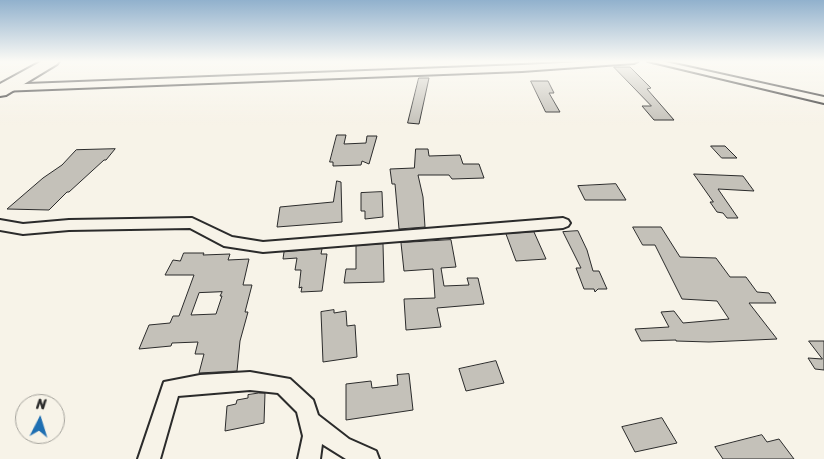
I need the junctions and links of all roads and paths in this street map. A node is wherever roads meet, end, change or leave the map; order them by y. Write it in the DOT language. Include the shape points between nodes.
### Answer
graph roads {
  1 [pos="146,82"];
  2 [pos="746,82"];
  3 [pos="1,88"];
  4 [pos="824,100"];
  5 [pos="563,223"];
  6 [pos="0,225"];
  7 [pos="309,421"];
  8 [pos="148,459"];
  9 [pos="309,459"];
  10 [pos="368,459"];
  1 -- 3 [label="street"];
  2 -- 4 [label="street"];
  5 -- 6 [label="street" via="263,247 229,242 192,223 23,229"];
  7 -- 8 [label="street" via="306,407 283,385 250,381 171,388"];
  7 -- 9 [label="street" via="312,436"];
  7 -- 10 [label="street" via="342,446"];
}
